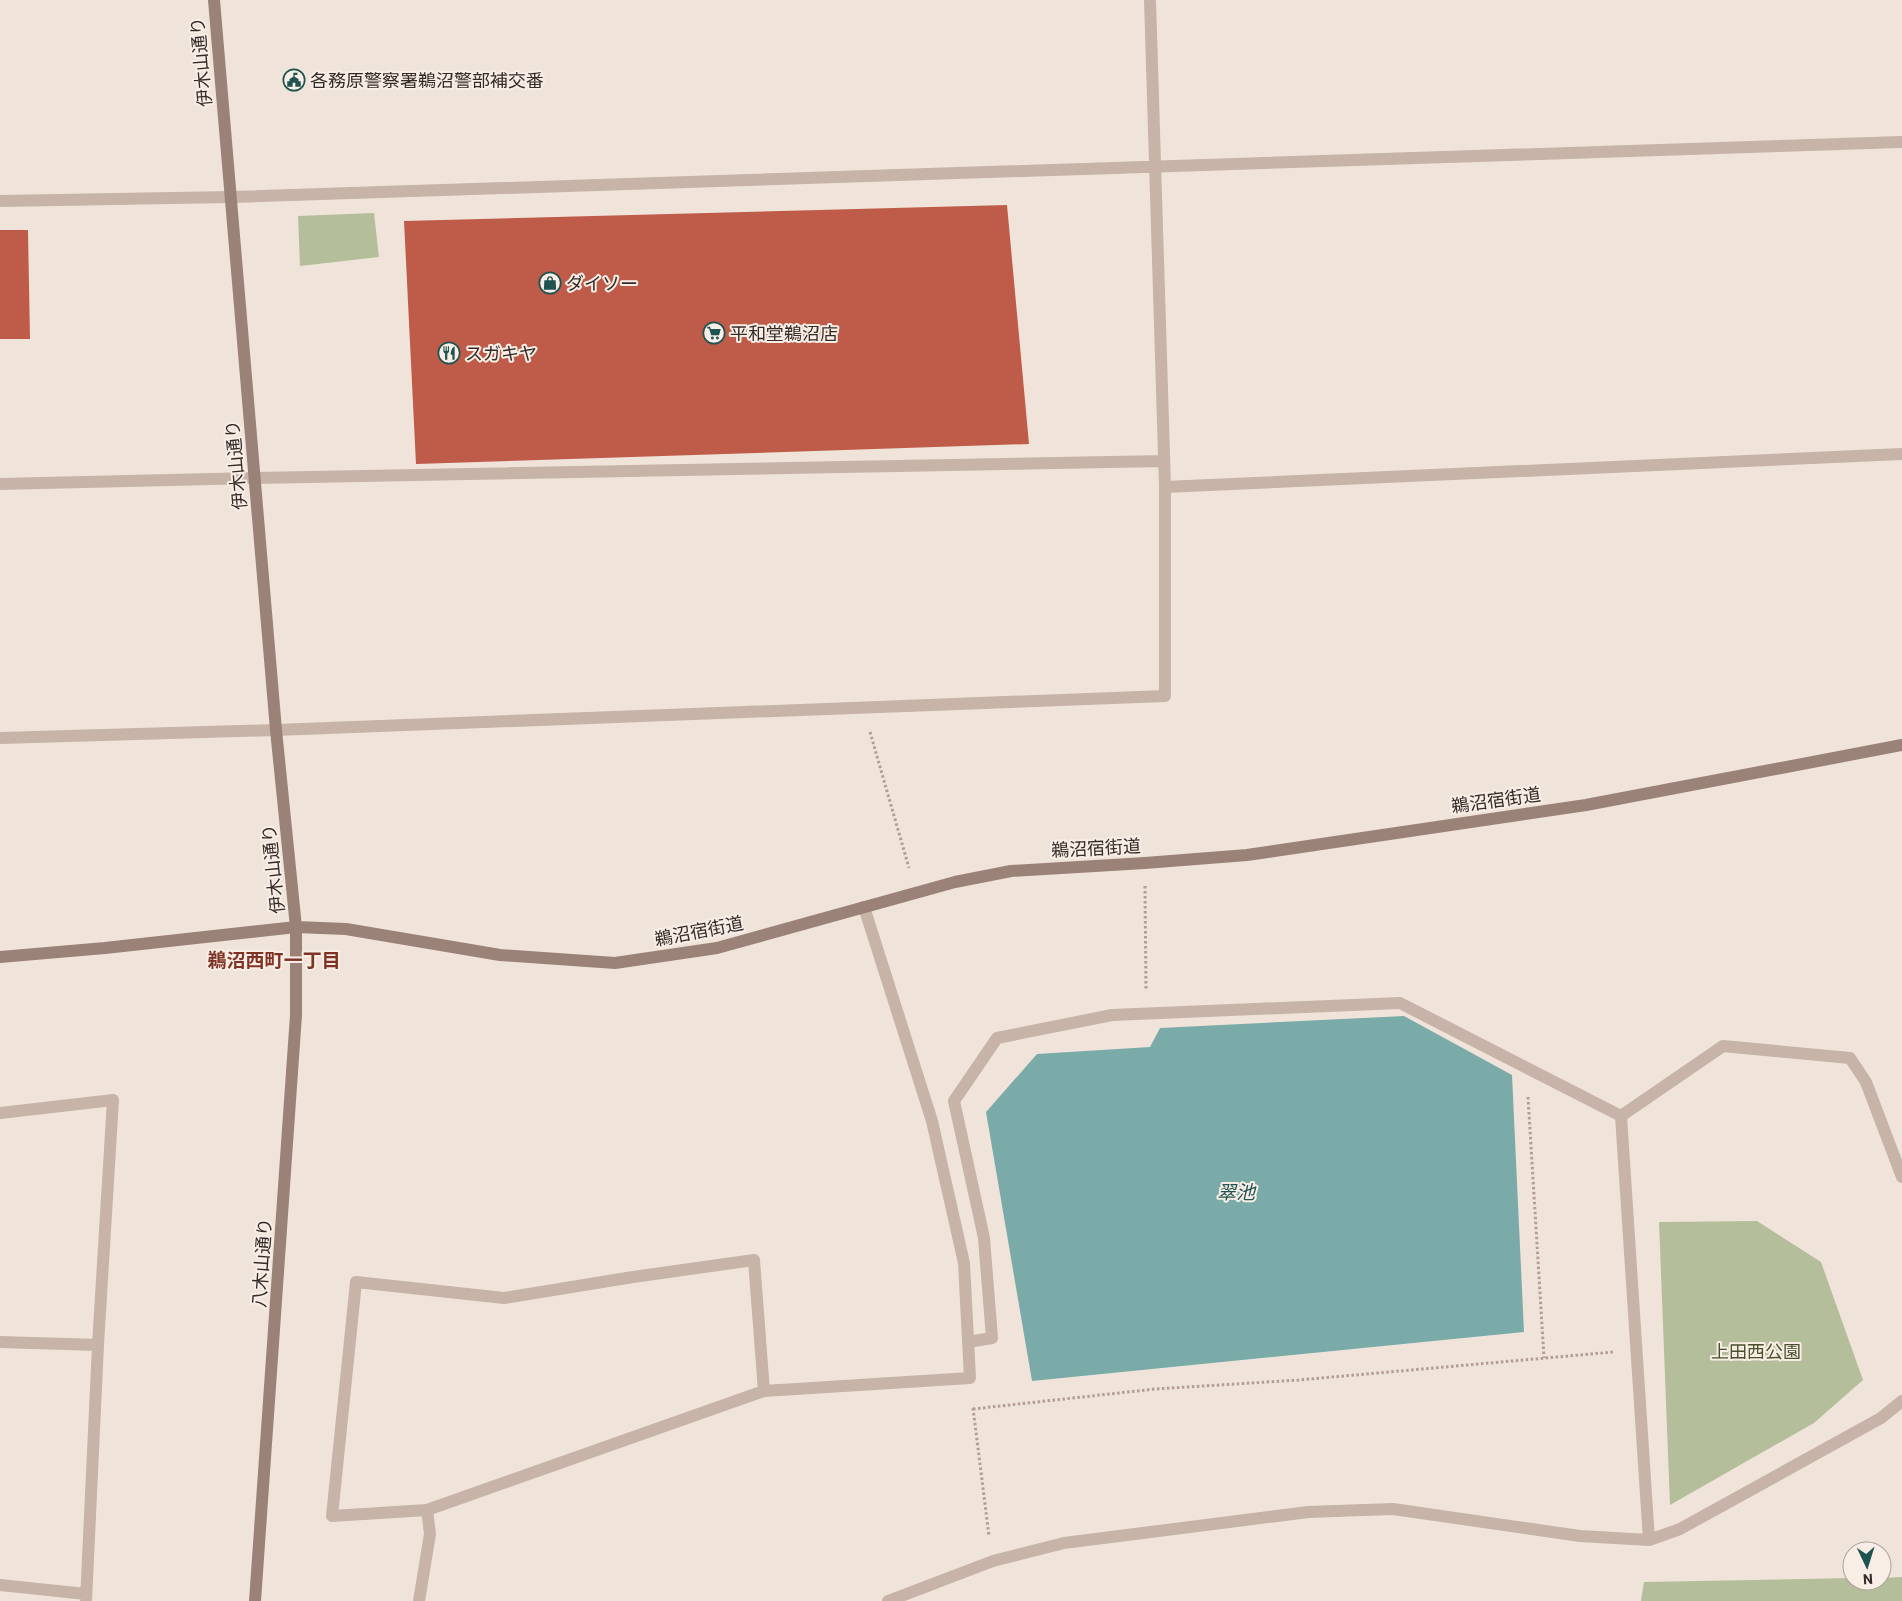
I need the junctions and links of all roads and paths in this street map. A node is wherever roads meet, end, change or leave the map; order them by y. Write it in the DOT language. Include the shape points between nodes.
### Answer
graph roads {
  1 [pos="214,0"];
  2 [pos="1150,0"];
  3 [pos="1902,142"];
  4 [pos="1154,165"];
  5 [pos="231,197"];
  6 [pos="0,201"];
  7 [pos="1902,454"];
  8 [pos="1164,461"];
  9 [pos="255,478"];
  10 [pos="0,484"];
  11 [pos="1165,487"];
  12 [pos="863,708"];
  13 [pos="276,730"];
  14 [pos="0,738"];
  15 [pos="1902,745"];
  16 [pos="1145,863"];
  17 [pos="916,893"];
  18 [pos="864,907"];
  19 [pos="296,927"];
  20 [pos="0,957"];
  21 [pos="1147,1014"];
  22 [pos="1527,1068"];
  23 [pos="0,1114"];
  24 [pos="1621,1116"];
  25 [pos="1902,1177"];
  26 [pos="0,1342"];
  27 [pos="968,1342"];
  28 [pos="98,1345"];
  29 [pos="1637,1350"];
  30 [pos="1544,1358"];
  31 [pos="764,1390"];
  32 [pos="1902,1401"];
  33 [pos="427,1510"];
  34 [pos="1649,1540"];
  35 [pos="993,1561"];
  36 [pos="0,1586"];
  37 [pos="86,1598"];
  38 [pos="255,1601"];
  39 [pos="419,1601"];
  40 [pos="888,1601"];
  1 -- 5 [label="street, 伊木山通り"];
  2 -- 4 [label="street"];
  3 -- 4 [label="street"];
  4 -- 5 [label="street"];
  4 -- 8 [label="street"];
  5 -- 6 [label="street"];
  5 -- 9 [label="street, 伊木山通り"];
  7 -- 11 [label="street"];
  8 -- 9 [label="street"];
  8 -- 11 [label="street"];
  9 -- 10 [label="street"];
  9 -- 13 [label="street, 伊木山通り"];
  11 -- 12 [label="street" via="1166,696"];
  12 -- 13 [label="street"];
  12 -- 17 [label="path"];
  13 -- 14 [label="street"];
  13 -- 19 [label="street, 伊木山通り"];
  15 -- 16 [label="street, 鵜沼宿街道" via="1586,805 1247,855"];
  16 -- 17 [label="street, 鵜沼宿街道" via="1011,871"];
  16 -- 21 [label="path"];
  17 -- 18 [label="street, 鵜沼宿街道"];
  18 -- 19 [label="street, 鵜沼宿街道" via="717,948 615,963 500,954 346,929"];
  18 -- 27 [label="street" via="932,1121 964,1263"];
  19 -- 20 [label="street, 鵜沼宿街道"];
  19 -- 38 [label="street, 八木山通り" via="296,1015"];
  21 -- 22 [label="street" via="1400,1003"];
  21 -- 27 [label="street" via="1112,1015 998,1038 954,1101 984,1238 992,1338"];
  22 -- 24 [label="street"];
  22 -- 30 [label="path"];
  23 -- 28 [label="street" via="113,1100"];
  24 -- 25 [label="street" via="1723,1046 1850,1058 1866,1082"];
  24 -- 29 [label="street"];
  26 -- 28 [label="street"];
  27 -- 31 [label="street" via="970,1378"];
  28 -- 37 [label="street"];
  29 -- 30 [label="path"];
  29 -- 34 [label="street"];
  30 -- 35 [label="path" via="1155,1389 973,1409"];
  31 -- 33 [label="street"];
  31 -- 33 [label="street" via="754,1260 504,1298 356,1282 332,1516"];
  32 -- 34 [label="street" via="1881,1418 1680,1530"];
  33 -- 39 [label="street" via="430,1534"];
  34 -- 35 [label="street" via="1580,1536 1393,1508 1308,1512 1084,1541"];
  35 -- 40 [label="street"];
  36 -- 37 [label="street"];
}
